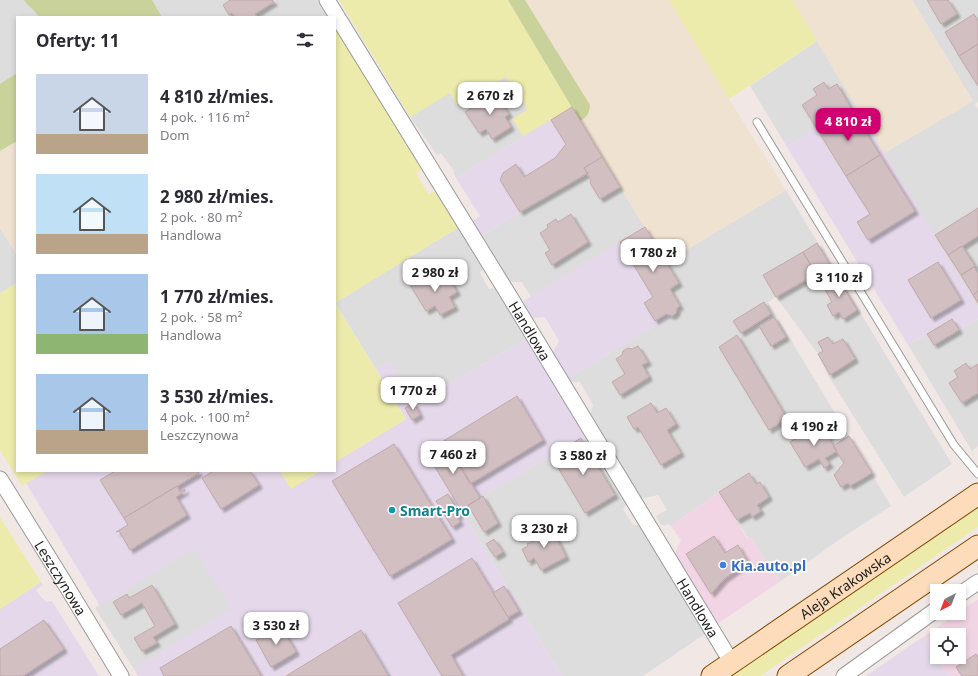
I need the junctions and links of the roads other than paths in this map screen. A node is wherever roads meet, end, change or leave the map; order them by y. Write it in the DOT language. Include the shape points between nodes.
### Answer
graph roads {
  1 [pos="327,0"];
  2 [pos="757,122"];
  3 [pos="978,474"];
  4 [pos="0,480"];
  5 [pos="978,494"];
  6 [pos="978,546"];
  7 [pos="978,582"];
  8 [pos="936,584"];
  9 [pos="930,589"];
  10 [pos="966,591"];
  11 [pos="930,614"];
  12 [pos="732,662"];
  13 [pos="121,676"];
  14 [pos="712,676"];
  15 [pos="788,676"];
  16 [pos="844,676"];
  1 -- 12 [label="street, Handlowa"];
  2 -- 3 [label="lane" via="954,445"];
  4 -- 13 [label="street, Leszczynowa"];
  5 -- 12 [label="main road, Aleja Krakowska"];
  6 -- 8 [label="main road"];
  7 -- 10 [label="street"];
  9 -- 15 [label="main road"];
  11 -- 16 [label="street"];
  12 -- 14 [label="main road, Aleja Krakowska"];
}
